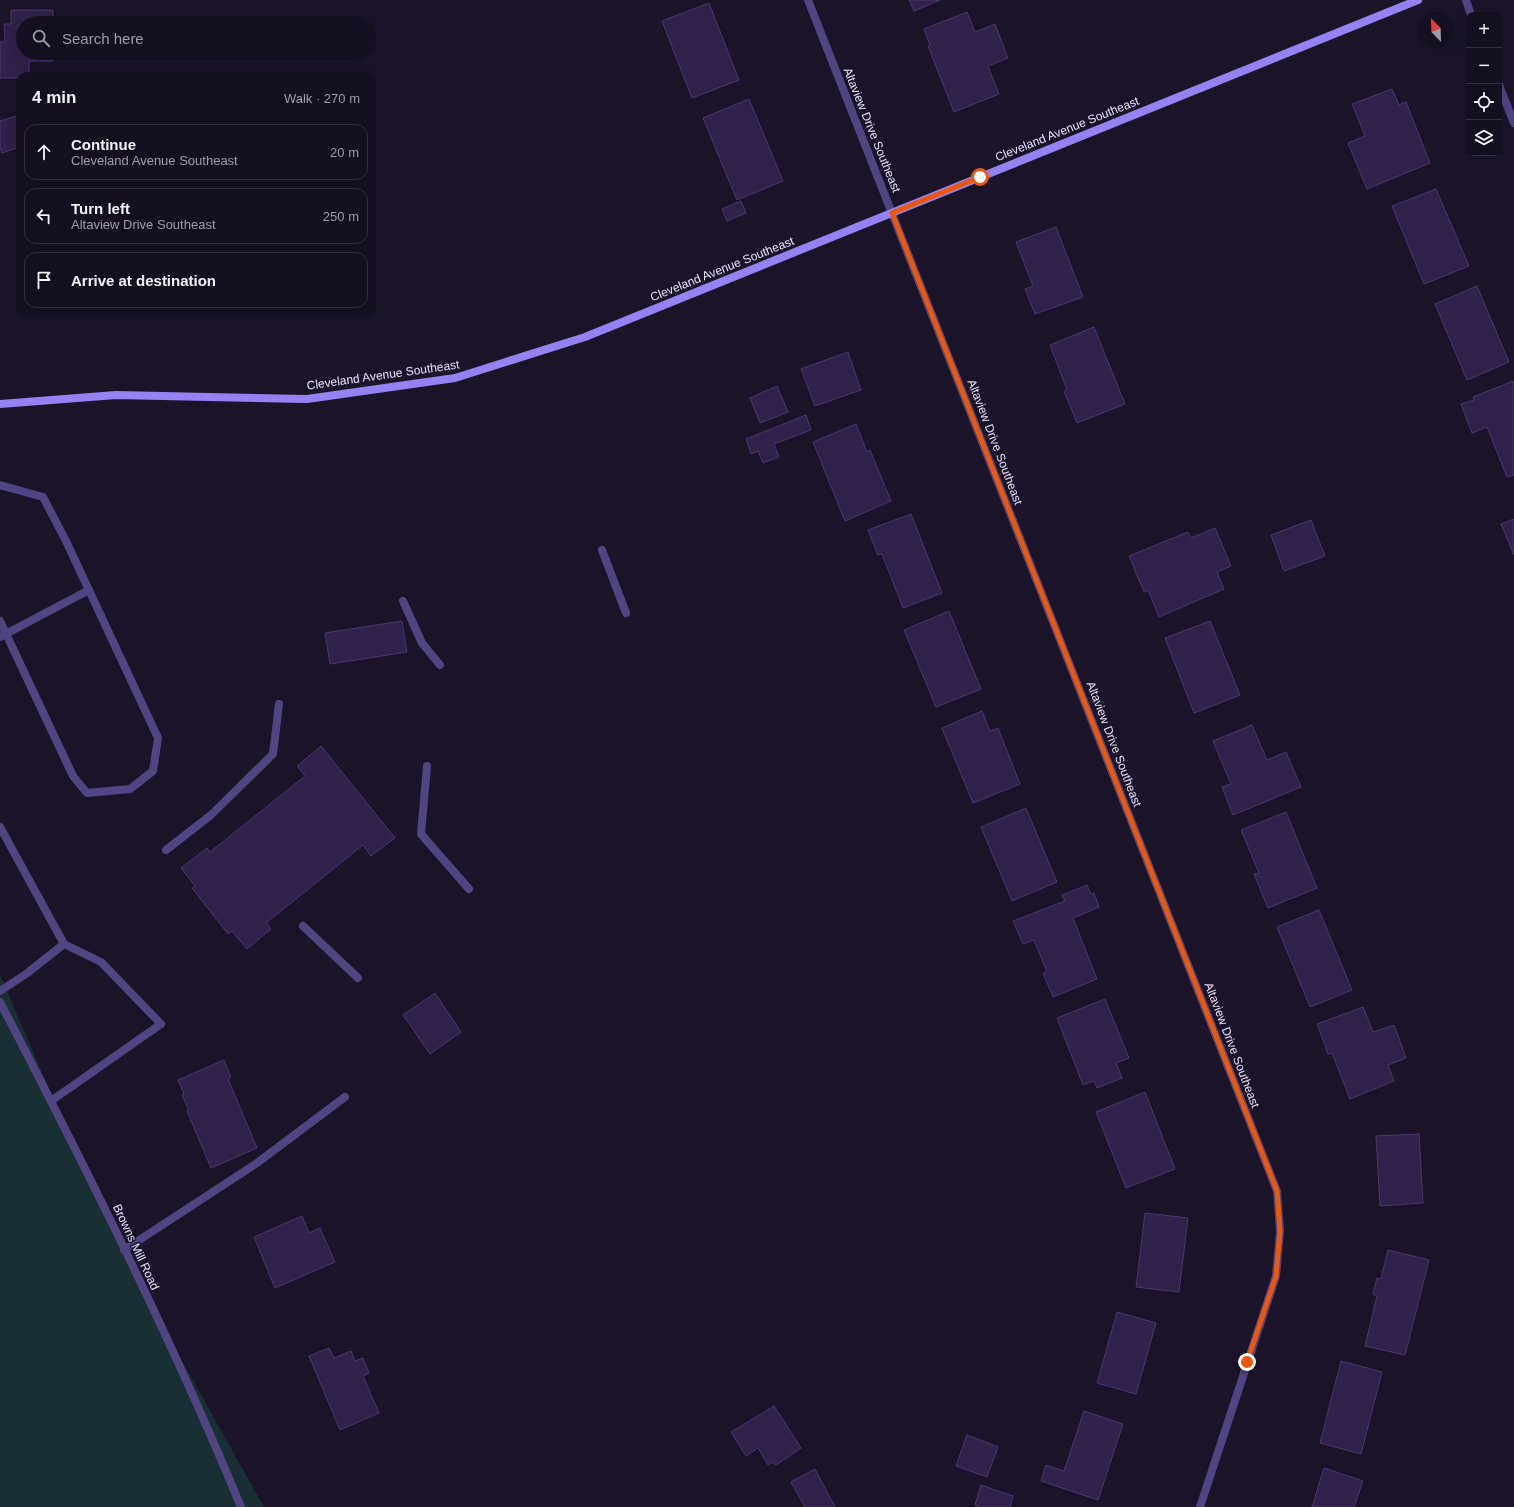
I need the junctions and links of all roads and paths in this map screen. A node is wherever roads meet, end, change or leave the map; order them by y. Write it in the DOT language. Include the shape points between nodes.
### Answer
graph roads {
  1 [pos="808,0"];
  2 [pos="1418,0"];
  3 [pos="1466,0"];
  4 [pos="1470,12"];
  5 [pos="1502,93"];
  6 [pos="1514,123"];
  7 [pos="892,213"];
  8 [pos="0,404"];
  9 [pos="0,486"];
  10 [pos="602,550"];
  11 [pos="89,590"];
  12 [pos="403,600"];
  13 [pos="626,613"];
  14 [pos="0,621"];
  15 [pos="3,636"];
  16 [pos="440,666"];
  17 [pos="279,704"];
  18 [pos="427,766"];
  19 [pos="0,827"];
  20 [pos="166,850"];
  21 [pos="469,889"];
  22 [pos="303,926"];
  23 [pos="64,944"];
  24 [pos="358,978"];
  25 [pos="0,991"];
  26 [pos="0,1002"];
  27 [pos="344,1097"];
  28 [pos="51,1101"];
  29 [pos="124,1250"];
  30 [pos="242,1507"];
  31 [pos="1200,1507"];
  1 -- 7 [label="street, Altaview Drive Southeast"];
  2 -- 7 [label="main road, Cleveland Avenue Southeast"];
  3 -- 4 [label="street"];
  5 -- 6 [label="street"];
  7 -- 8 [label="main road, Cleveland Avenue Southeast" via="585,337 455,378 307,399 116,395"];
  7 -- 31 [label="street, Altaview Drive Southeast" via="1277,1191 1280,1231 1276,1276"];
  9 -- 11 [label="street" via="42,497"];
  10 -- 13 [label="street"];
  11 -- 15 [label="street"];
  11 -- 15 [label="street" via="158,738 153,771 130,790 87,793 73,776"];
  12 -- 16 [label="street" via="422,643"];
  14 -- 15 [label="street"];
  17 -- 20 [label="street" via="273,754 211,815"];
  18 -- 21 [label="street" via="421,834"];
  19 -- 23 [label="street"];
  22 -- 24 [label="street"];
  23 -- 25 [label="street"];
  23 -- 28 [label="street" via="101,962 161,1024"];
  26 -- 28 [label="street, Browns Mill Road"];
  27 -- 29 [label="street" via="258,1163"];
  28 -- 29 [label="street, Browns Mill Road"];
  29 -- 30 [label="street, Browns Mill Road" via="206,1421"];
}
